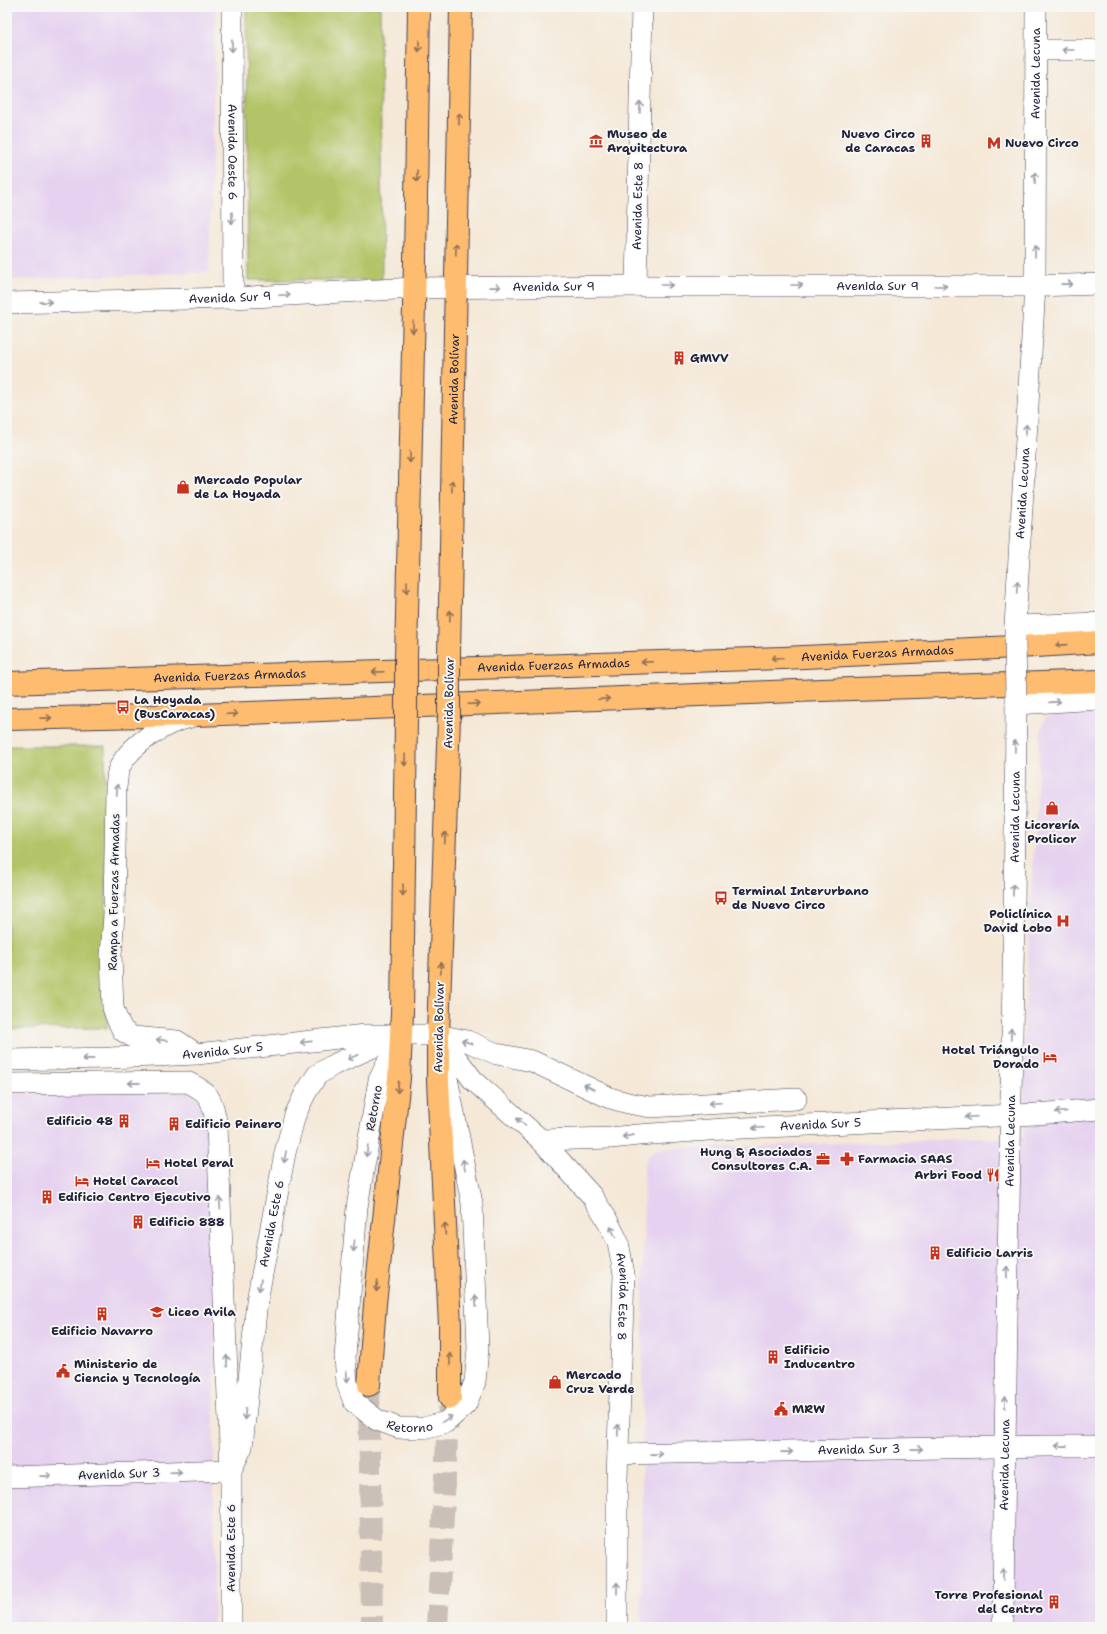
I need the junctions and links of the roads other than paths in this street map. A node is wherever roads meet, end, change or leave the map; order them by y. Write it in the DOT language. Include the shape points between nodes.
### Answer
graph roads {
  1 [pos="232,7"];
  2 [pos="419,7"];
  3 [pos="461,7"];
  4 [pos="642,7"];
  5 [pos="1036,7"];
  6 [pos="1036,50"];
  7 [pos="1100,50"];
  8 [pos="1100,284"];
  9 [pos="636,286"];
  10 [pos="1035,286"];
  11 [pos="414,288"];
  12 [pos="456,288"];
  13 [pos="233,298"];
  14 [pos="7,303"];
  15 [pos="1100,623"];
  16 [pos="1015,633"];
  17 [pos="1100,642"];
  18 [pos="1100,681"];
  19 [pos="7,683"];
  20 [pos="1100,699"];
  21 [pos="1016,700"];
  22 [pos="196,716"];
  23 [pos="7,719"];
  24 [pos="401,1034"];
  25 [pos="438,1035"];
  26 [pos="197,1054"];
  27 [pos="7,1060"];
  28 [pos="7,1084"];
  29 [pos="796,1098"];
  30 [pos="1100,1108"];
  31 [pos="1010,1115"];
  32 [pos="541,1140"];
  33 [pos="369,1385"];
  34 [pos="450,1398"];
  35 [pos="1100,1446"];
  36 [pos="1004,1448"];
  37 [pos="618,1454"];
  38 [pos="231,1470"];
  39 [pos="7,1477"];
  40 [pos="231,1627"];
  41 [pos="617,1627"];
  42 [pos="1003,1627"];
  1 -- 13 [label="street, Avenida Oeste 6, one-way"];
  2 -- 11 [label="main road, one-way"];
  12 -- 3 [label="main road, Avenida Bolívar, one-way"];
  9 -- 4 [label="street, Avenida Este 8, one-way"];
  5 -- 6 [label="street, Avenida Lecuna"];
  7 -- 6 [label="street, one-way"];
  10 -- 6 [label="street, Avenida Lecuna, one-way"];
  10 -- 8 [label="street, Avenida Sur 9, one-way"];
  9 -- 10 [label="street, Avenida Sur 9, one-way"];
  12 -- 9 [label="street, Avenida Sur 9, one-way"];
  16 -- 10 [label="street, Avenida Lecuna, one-way"];
  11 -- 12 [label="street, Avenida Sur 9"];
  13 -- 11 [label="street, Avenida Sur 9, one-way"];
  11 -- 24 [label="main road, one-way, bridge"];
  25 -- 12 [label="main road, Avenida Bolívar, one-way, bridge" via="449,717"];
  14 -- 13 [label="street, Avenida Sur 9, one-way"];
  15 -- 16 [label="street"];
  16 -- 21 [label="street, Avenida Lecuna, bridge"];
  17 -- 19 [label="main road, Avenida Fuerzas Armadas, one-way" via="783,658"];
  22 -- 18 [label="main road, one-way" via="836,689"];
  21 -- 20 [label="street, one-way"];
  31 -- 21 [label="street, Avenida Lecuna, one-way"];
  23 -- 22 [label="main road, one-way"];
  26 -- 22 [label="street, Rampa a Fuerzas Armadas, one-way" via="177,1042 133,1037 123,1031 113,1008 111,955 118,771 134,748 150,736 177,720"];
  24 -- 25 [label="street, Avenida Sur 5"];
  24 -- 25 [label="street, Retorno, one-way" via="379,1080 357,1207 345,1357 347,1383 354,1402 377,1420 400,1428 424,1428 446,1422 466,1404 476,1382 478,1348 472,1203"];
  24 -- 26 [label="street, Avenida Sur 5, one-way" via="365,1035"];
  24 -- 33 [label="main road, one-way" via="399,1078"];
  24 -- 38 [label="street, Avenida Este 6, one-way" via="316,1075 295,1115 285,1153 257,1301 242,1447"];
  29 -- 25 [label="street, Avenida Sur 5, one-way" via="650,1107 610,1098 532,1061 497,1054 467,1041"];
  32 -- 25 [label="street, Avenida Este 8, one-way" via="473,1080"];
  34 -- 25 [label="main road, Avenida Bolívar, one-way" via="450,1326"];
  26 -- 27 [label="street, Avenida Sur 5, one-way"];
  38 -- 28 [label="street, Avenida Este 6, one-way" via="218,1126 210,1098 200,1088 187,1082"];
  30 -- 31 [label="street, Avenida Sur 5, one-way"];
  31 -- 32 [label="street, Avenida Sur 5, one-way"];
  36 -- 31 [label="street, Avenida Lecuna, one-way"];
  37 -- 32 [label="street, Avenida Este 8, one-way" via="624,1274 618,1242 591,1194"];
  35 -- 36 [label="street, Avenida Sur 3, one-way"];
  37 -- 36 [label="street, Avenida Sur 3, one-way"];
  42 -- 36 [label="street, Avenida Lecuna, one-way"];
  41 -- 37 [label="street, Avenida Este 8, one-way"];
  39 -- 38 [label="street, Avenida Sur 3, one-way"];
  38 -- 40 [label="street, Avenida Este 6"];
}
